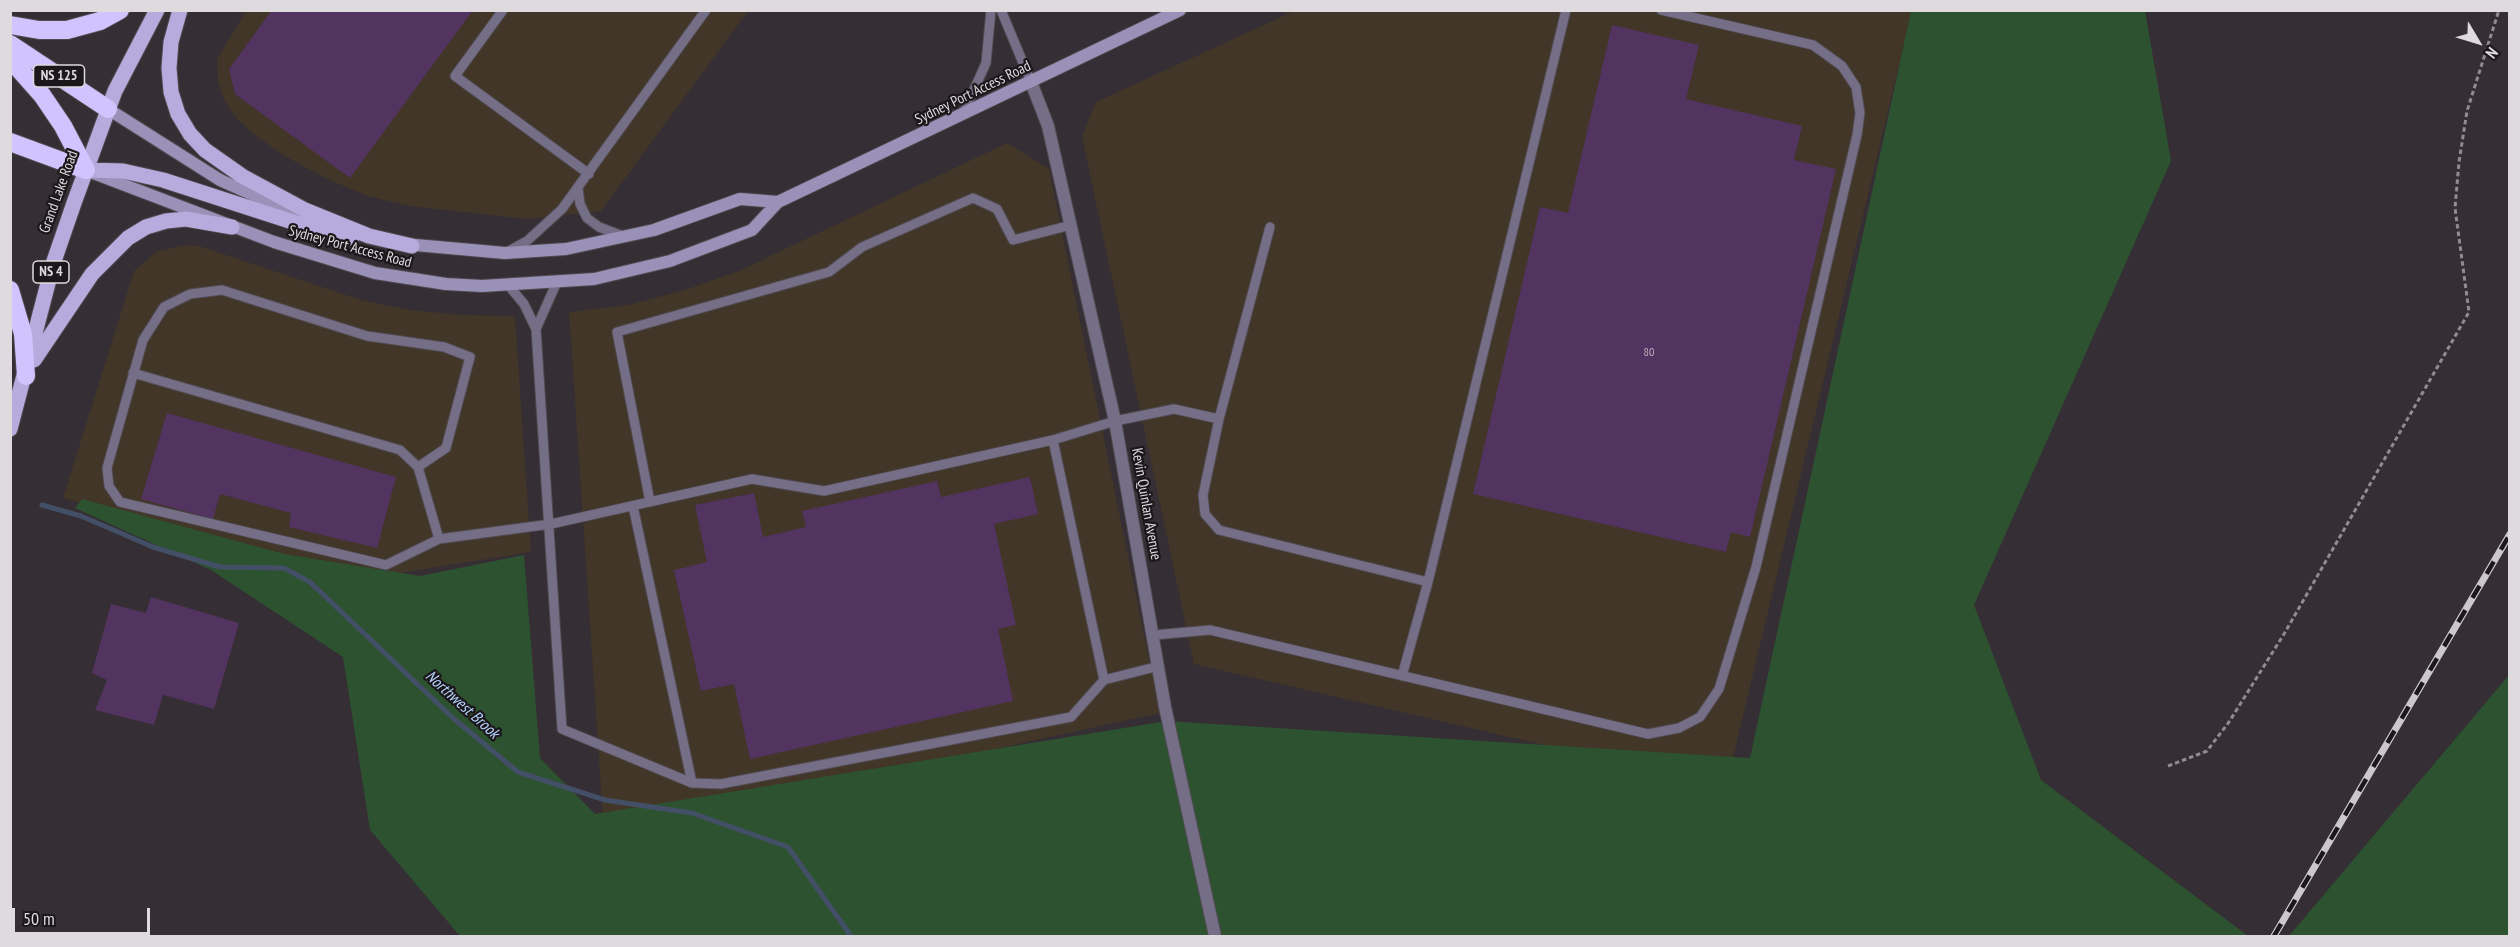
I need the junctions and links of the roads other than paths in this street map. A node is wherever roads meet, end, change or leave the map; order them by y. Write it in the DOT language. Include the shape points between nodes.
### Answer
graph roads {
  1 [pos="120,10"];
  2 [pos="157,10"];
  3 [pos="180,10"];
  4 [pos="503,10"];
  5 [pos="706,10"];
  6 [pos="991,10"];
  7 [pos="1001,10"];
  8 [pos="1180,10"];
  9 [pos="1566,10"];
  10 [pos="1661,10"];
  11 [pos="10,25"];
  12 [pos="10,44"];
  13 [pos="10,59"];
  14 [pos="1031,82"];
  15 [pos="108,109"];
  16 [pos="963,114"];
  17 [pos="10,142"];
  18 [pos="86,170"];
  19 [pos="589,174"];
  20 [pos="578,188"];
  21 [pos="778,202"];
  22 [pos="1071,225"];
  23 [pos="232,227"];
  24 [pos="1270,227"];
  25 [pos="627,238"];
  26 [pos="412,246"];
  27 [pos="505,253"];
  28 [pos="556,284"];
  29 [pos="509,286"];
  30 [pos="10,290"];
  31 [pos="536,329"];
  32 [pos="134,373"];
  33 [pos="26,376"];
  34 [pos="1219,419"];
  35 [pos="1115,422"];
  36 [pos="10,429"];
  37 [pos="1053,441"];
  38 [pos="418,467"];
  39 [pos="650,502"];
  40 [pos="633,506"];
  41 [pos="550,524"];
  42 [pos="439,539"];
  43 [pos="1428,582"];
  44 [pos="1154,635"];
  45 [pos="1159,666"];
  46 [pos="1402,676"];
  47 [pos="1104,680"];
  48 [pos="692,783"];
  49 [pos="1215,936"];
  1 -- 11 [label="highway" via="100,21 67,30"];
  2 -- 15 [label="main road, Grand Lake Road / NS 4"];
  3 -- 26 [label="main road" via="171,42 171,92 178,114 205,150 242,176 306,210 369,236"];
  4 -- 19 [label="lane" via="455,76"];
  5 -- 19 [label="lane"];
  6 -- 16 [label="lane" via="986,63"];
  7 -- 14 [label="lane"];
  8 -- 14 [label="main road, Sydney Port Access Road"];
  9 -- 43 [label="lane"];
  10 -- 46 [label="lane" via="1813,45 1842,66 1856,87 1860,113 1755,567 1719,689 1700,717 1679,728 1648,734"];
  12 -- 15 [label="highway, NS 125"];
  13 -- 18 [label="highway" via="58,118"];
  14 -- 16 [label="main road, Sydney Port Access Road"];
  14 -- 22 [label="street, Kevin Quinlan Avenue" via="1048,126"];
  15 -- 18 [label="main road, Grand Lake Road / NS 4"];
  15 -- 26 [label="main road, Sydney Port Access Road" via="209,173 268,203 336,231"];
  16 -- 21 [label="main road, Sydney Port Access Road"];
  17 -- 18 [label="highway"];
  18 -- 23 [label="main road, Sydney Port Access Road"];
  18 -- 26 [label="main road" via="123,171 323,231"];
  18 -- 33 [label="main road, Grand Lake Road / NS 4" via="53,264"];
  19 -- 20 [label="lane"];
  20 -- 25 [label="lane" via="587,218"];
  20 -- 27 [label="lane" via="544,227"];
  21 -- 25 [label="main road, Sydney Port Access Road" via="740,199"];
  21 -- 28 [label="main road, Sydney Port Access Road" via="752,230 707,248 632,272"];
  22 -- 35 [label="street, Kevin Quinlan Avenue"];
  22 -- 39 [label="lane" via="1013,240 997,209 973,198 862,247 829,272 617,332"];
  23 -- 29 [label="main road, Sydney Port Access Road" via="375,273 446,284"];
  23 -- 33 [label="main road" via="186,219 166,220 128,238 76,295"];
  24 -- 34 [label="lane"];
  25 -- 27 [label="main road, Sydney Port Access Road" via="567,249"];
  26 -- 27 [label="main road, Sydney Port Access Road"];
  28 -- 29 [label="main road, Sydney Port Access Road"];
  28 -- 31 [label="lane"];
  29 -- 31 [label="lane" via="524,304"];
  30 -- 33 [label="highway" via="23,334"];
  31 -- 41 [label="lane"];
  32 -- 38 [label="lane" via="400,450"];
  32 -- 38 [label="lane" via="143,339 164,307 190,294 222,290 367,336 444,347 470,357 447,448"];
  32 -- 42 [label="lane" via="107,468 109,486 120,502 386,565"];
  33 -- 36 [label="main road, Grand Lake Road / NS 4"];
  34 -- 35 [label="lane" via="1174,409"];
  34 -- 43 [label="lane" via="1203,495 1205,514 1219,530"];
  35 -- 37 [label="lane"];
  35 -- 44 [label="street, Kevin Quinlan Avenue"];
  37 -- 39 [label="lane" via="824,491 752,479"];
  37 -- 47 [label="lane"];
  38 -- 42 [label="lane"];
  39 -- 40 [label="lane"];
  40 -- 41 [label="lane"];
  40 -- 48 [label="lane"];
  41 -- 42 [label="lane"];
  41 -- 48 [label="lane" via="562,729"];
  43 -- 46 [label="lane"];
  44 -- 45 [label="street, Kevin Quinlan Avenue"];
  44 -- 46 [label="lane" via="1210,630"];
  45 -- 47 [label="lane"];
  45 -- 49 [label="street, Kevin Quinlan Avenue"];
  47 -- 48 [label="lane" via="1071,717 722,784"];
}
